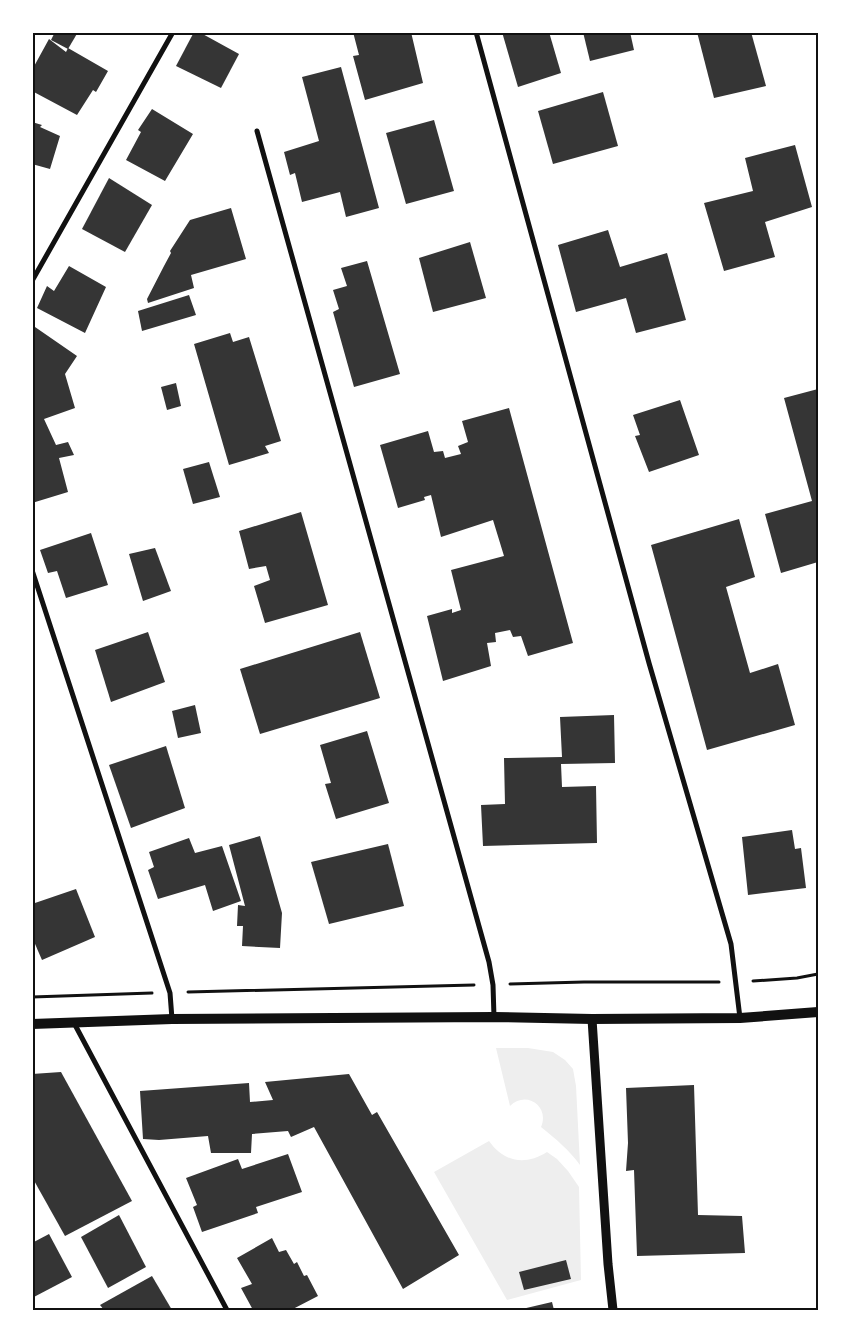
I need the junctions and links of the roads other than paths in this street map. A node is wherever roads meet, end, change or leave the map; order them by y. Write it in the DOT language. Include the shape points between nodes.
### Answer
graph roads {
  1 [pos="172,32"];
  2 [pos="476,32"];
  3 [pos="257,131"];
  4 [pos="32,281"];
  5 [pos="32,570"];
  6 [pos="818,1012"];
  7 [pos="494,1017"];
  8 [pos="740,1018"];
  9 [pos="172,1019"];
  10 [pos="592,1019"];
  11 [pos="73,1022"];
  12 [pos="32,1024"];
  13 [pos="227,1310"];
  14 [pos="613,1310"];
  1 -- 4 [label="street"];
  2 -- 8 [label="street" via="649,663 732,944"];
  3 -- 7 [label="street" via="489,962"];
  5 -- 9 [label="street" via="170,993"];
  6 -- 8 [label="main road"];
  7 -- 9 [label="main road"];
  7 -- 10 [label="main road"];
  8 -- 10 [label="main road"];
  9 -- 11 [label="main road"];
  10 -- 14 [label="street"];
  11 -- 12 [label="main road"];
  11 -- 13 [label="street"];
}
